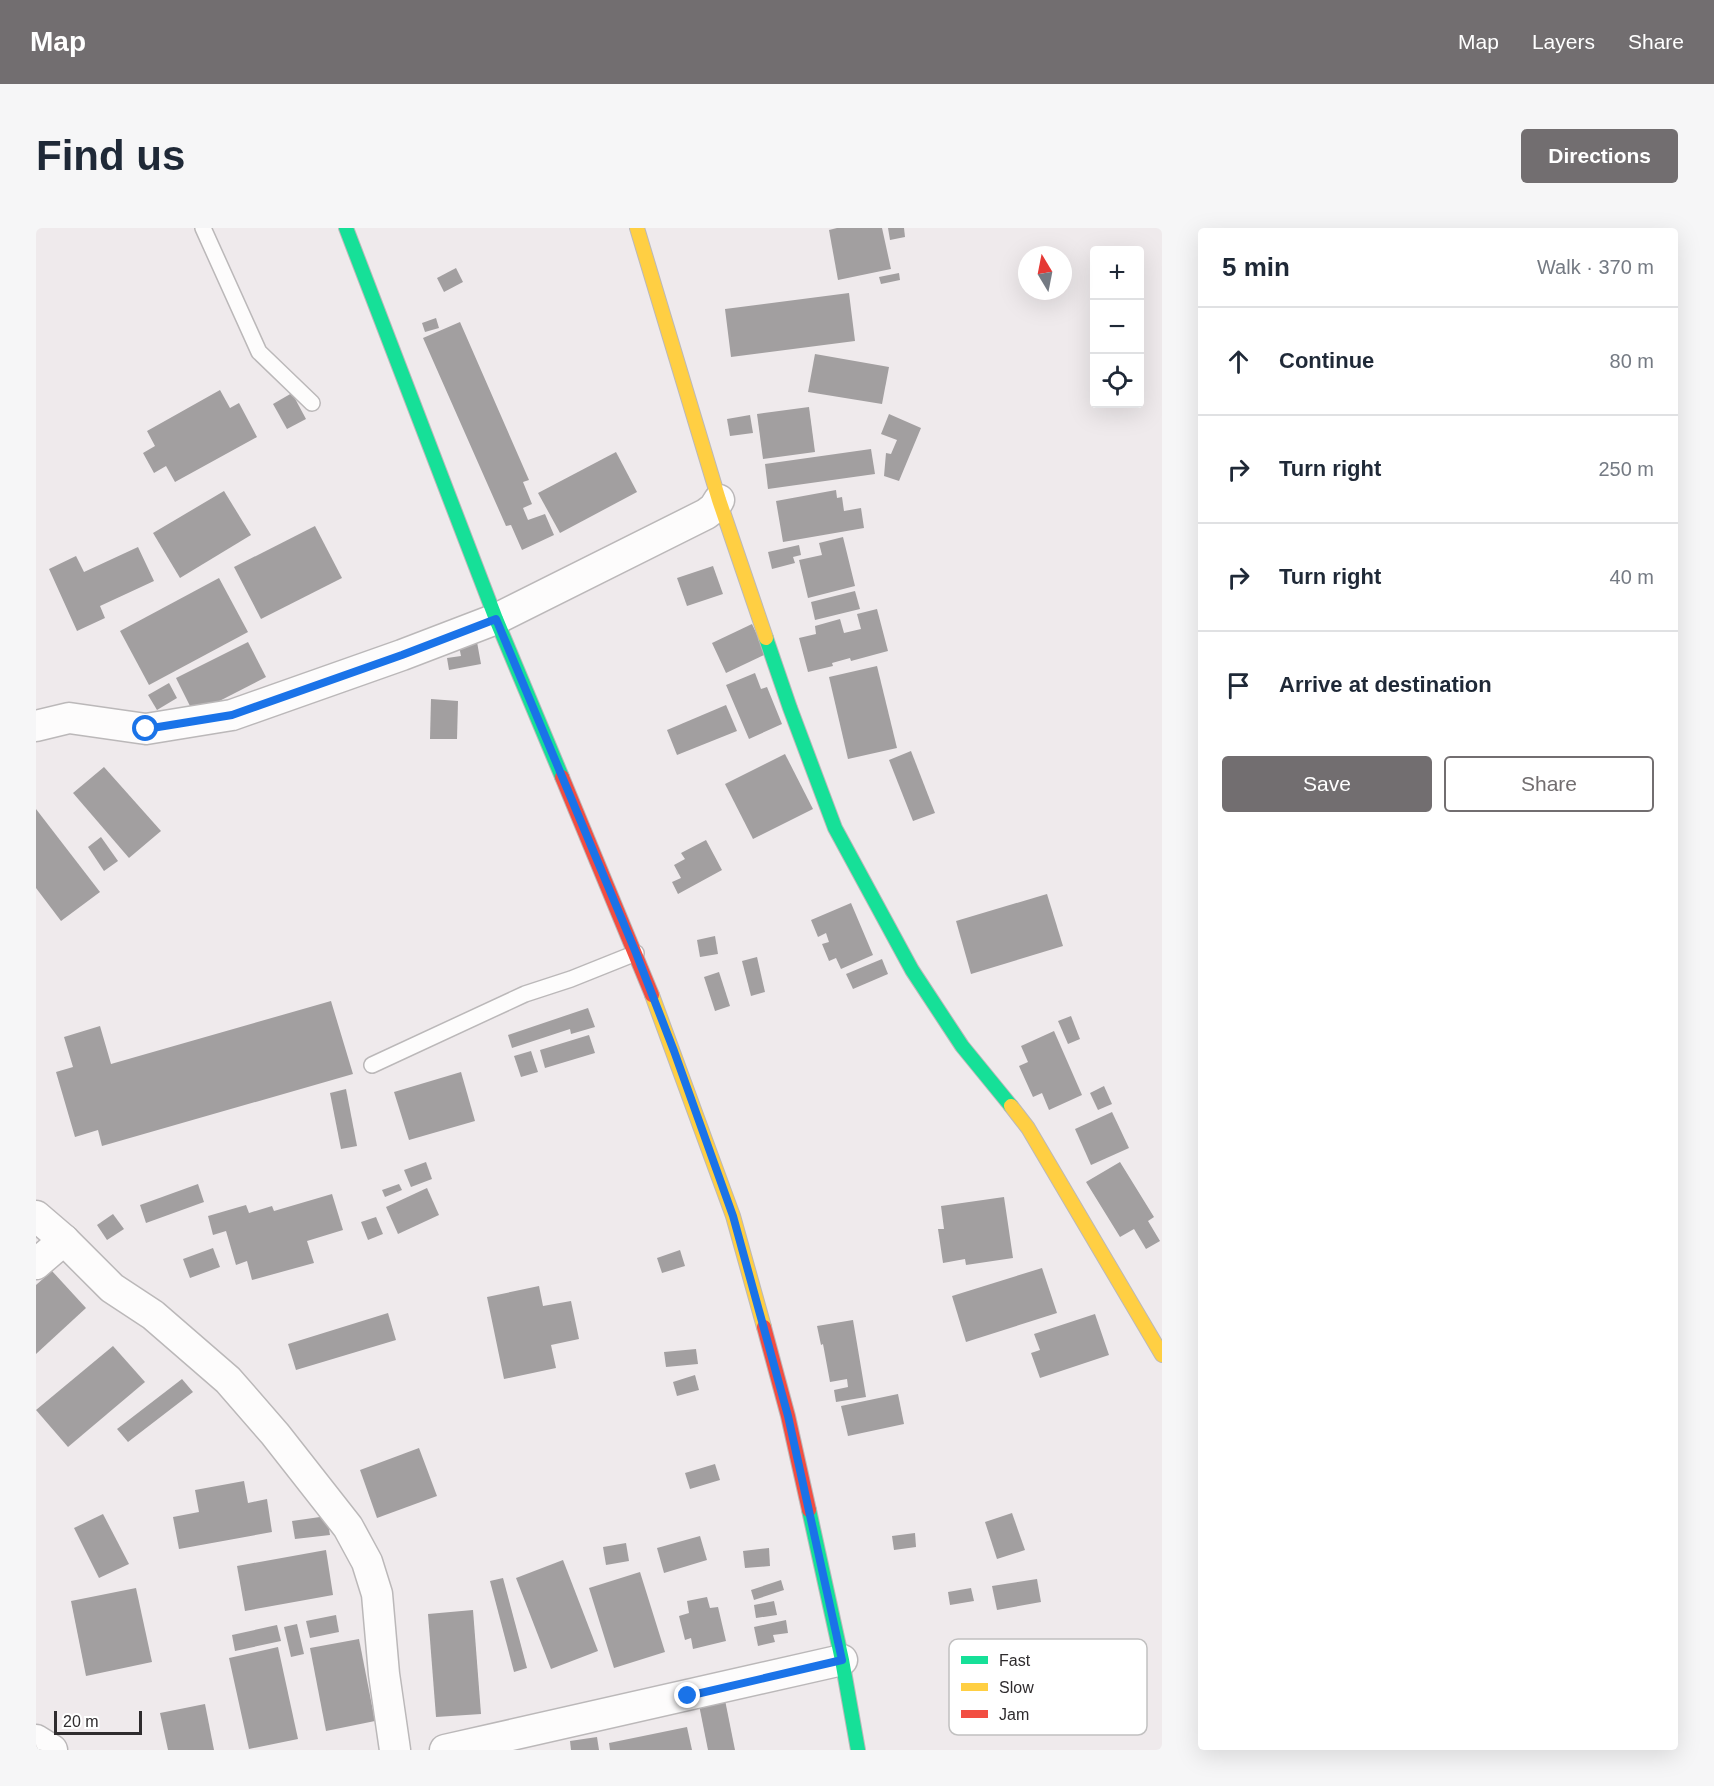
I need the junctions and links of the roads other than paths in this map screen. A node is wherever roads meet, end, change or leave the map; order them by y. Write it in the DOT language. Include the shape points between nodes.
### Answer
graph roads {
  1 [pos="203,228"];
  2 [pos="346,228"];
  3 [pos="637,228"];
  4 [pos="312,403"];
  5 [pos="719,500"];
  6 [pos="496,619"];
  7 [pos="36,726"];
  8 [pos="636,953"];
  9 [pos="372,1065"];
  10 [pos="36,1216"];
  11 [pos="64,1240"];
  12 [pos="36,1264"];
  13 [pos="1162,1355"];
  14 [pos="842,1660"];
  15 [pos="36,1740"];
  16 [pos="52,1750"];
  17 [pos="394,1750"];
  18 [pos="445,1750"];
  19 [pos="858,1750"];
  1 -- 4 [label="lane" via="259,352"];
  2 -- 6 [label="main road"];
  3 -- 5 [label="main road"];
  5 -- 6 [label="street" via="706,514"];
  5 -- 13 [label="main road" via="835,828 912,970 962,1046 1028,1128"];
  6 -- 7 [label="street" via="232,715 146,729 69,718"];
  6 -- 8 [label="main road"];
  8 -- 9 [label="lane" via="525,994"];
  8 -- 14 [label="main road" via="733,1216 788,1416"];
  10 -- 11 [label="street"];
  11 -- 12 [label="street"];
  11 -- 17 [label="street" via="111,1288 153,1316 228,1380 276,1434 348,1527 367,1562 377,1594"];
  14 -- 18 [label="street"];
  14 -- 19 [label="main road"];
  15 -- 16 [label="street"];
}
